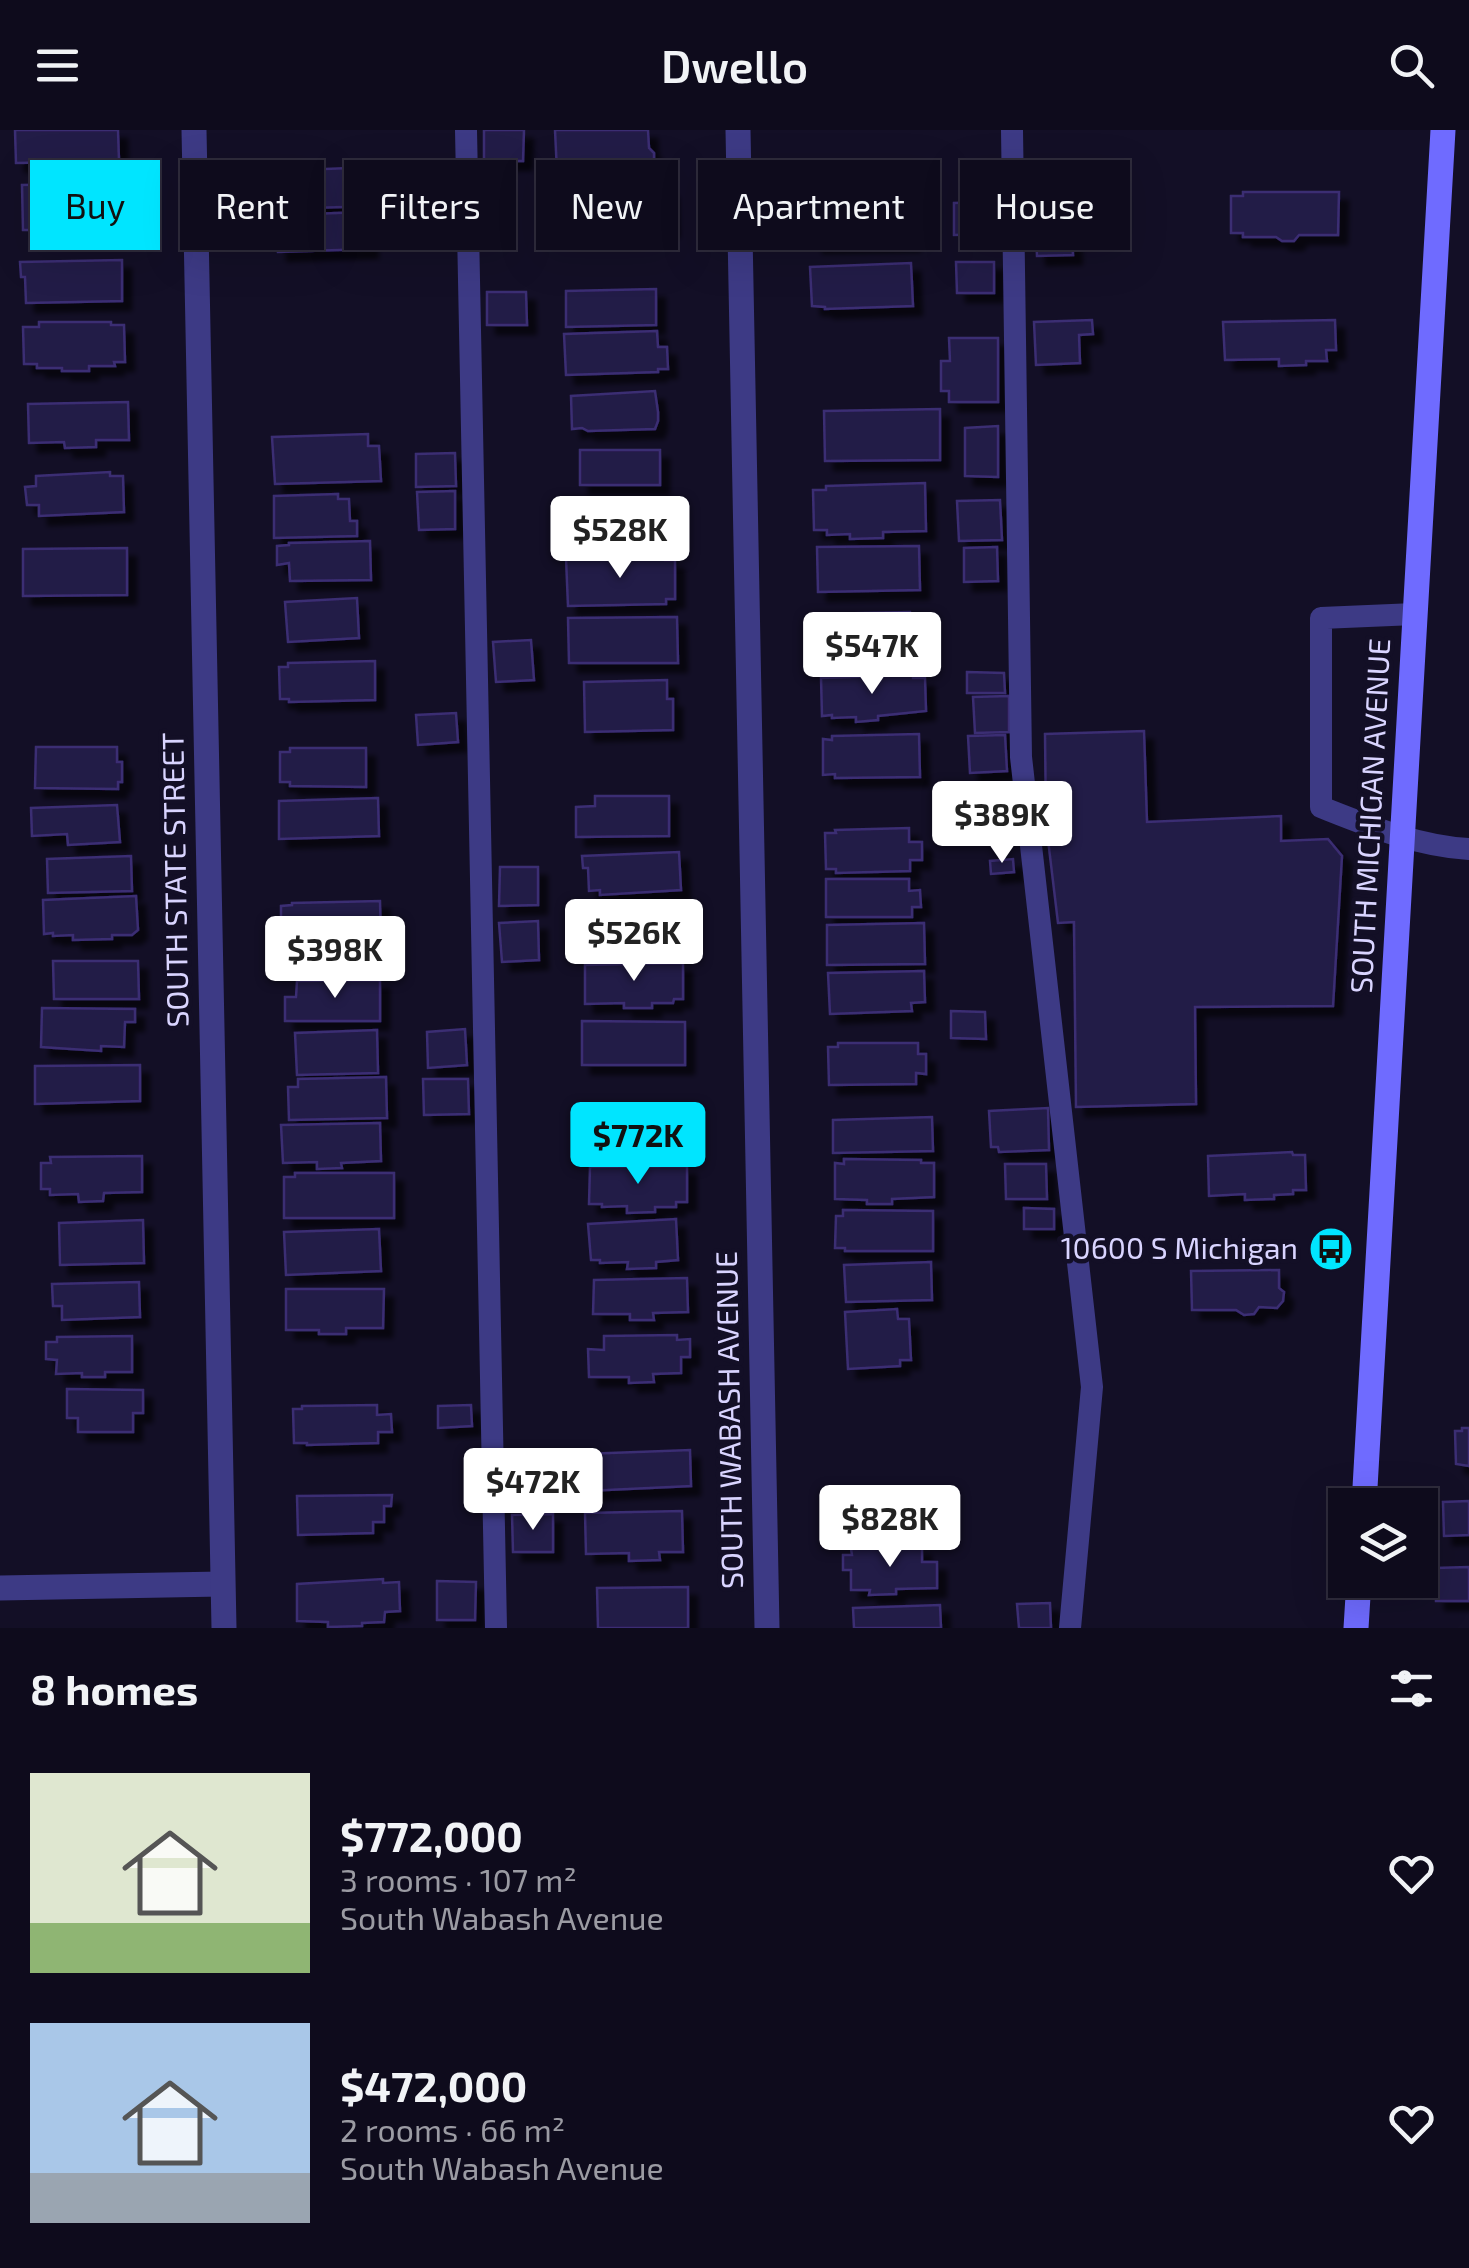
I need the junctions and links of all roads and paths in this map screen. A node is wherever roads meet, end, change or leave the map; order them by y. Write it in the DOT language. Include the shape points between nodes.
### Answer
graph roads {
  1 [pos="194,130"];
  2 [pos="466,130"];
  3 [pos="738,130"];
  4 [pos="1012,130"];
  5 [pos="1443,130"];
  6 [pos="1415,614"];
  7 [pos="1402,838"];
  8 [pos="1469,848"];
  9 [pos="1365,1488"];
  10 [pos="222,1584"];
  11 [pos="0,1588"];
  12 [pos="1358,1598"];
  13 [pos="224,1628"];
  14 [pos="496,1628"];
  15 [pos="767,1628"];
  16 [pos="1070,1628"];
  17 [pos="1356,1628"];
  1 -- 10 [label="street, SOUTH STATE STREET"];
  2 -- 14 [label="lane"];
  3 -- 15 [label="street, SOUTH WABASH AVENUE"];
  4 -- 16 [label="lane" via="1022,757 1092,1387"];
  5 -- 6 [label="main road, SOUTH MICHIGAN AVENUE"];
  6 -- 7 [label="main road, SOUTH MICHIGAN AVENUE"];
  6 -- 7 [label="lane" via="1321,618 1321,807"];
  7 -- 8 [label="lane"];
  7 -- 9 [label="main road, SOUTH MICHIGAN AVENUE"];
  10 -- 11 [label="street"];
  10 -- 13 [label="street, SOUTH STATE STREET"];
  12 -- 17 [label="main road"];
}
